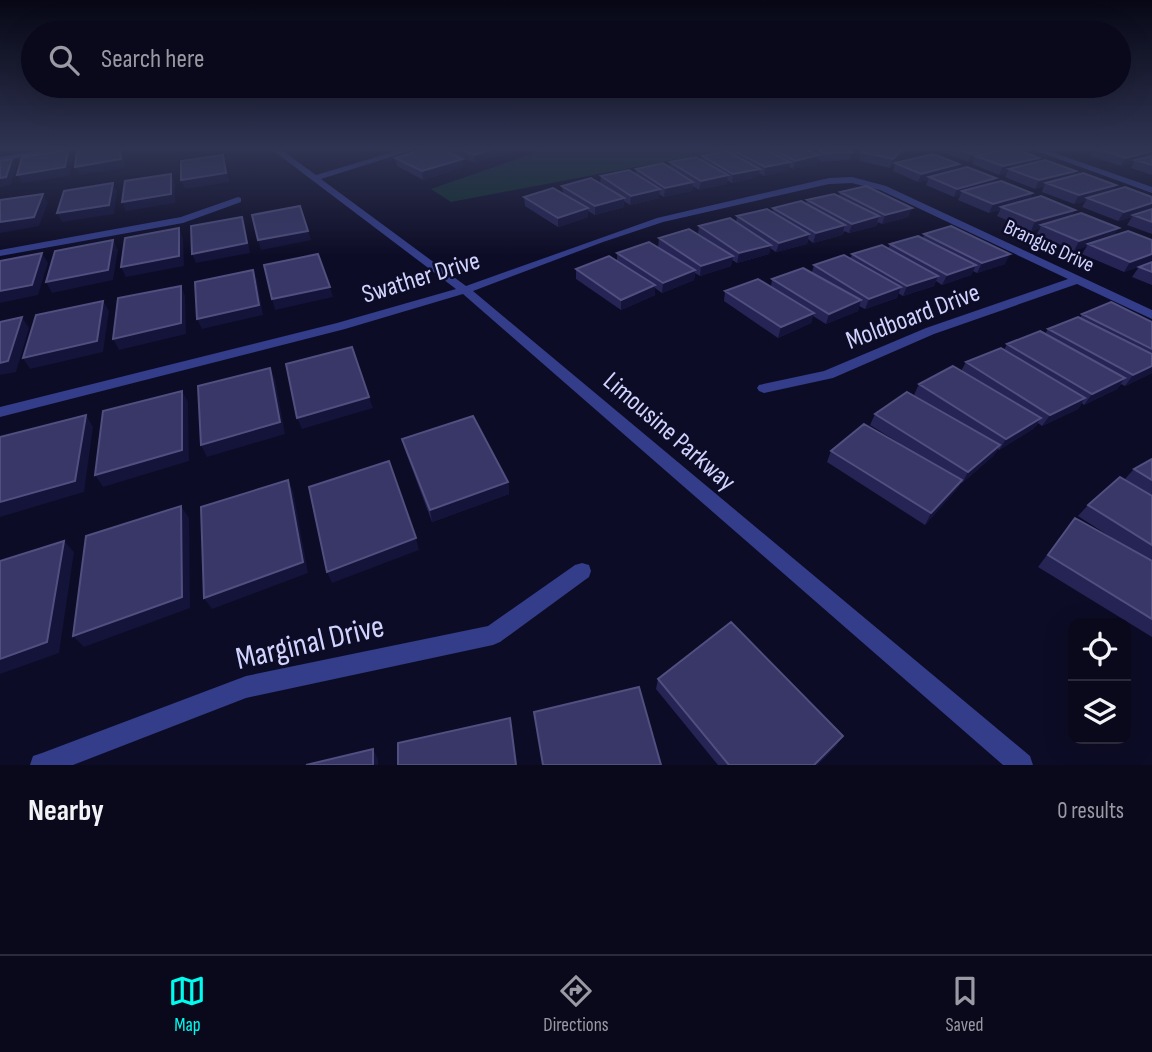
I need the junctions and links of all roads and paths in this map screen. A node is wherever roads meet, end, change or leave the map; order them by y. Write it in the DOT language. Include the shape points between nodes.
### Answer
graph roads {
  1 [pos="325,185"];
  2 [pos="813,185"];
  3 [pos="870,185"];
  4 [pos="238,200"];
  5 [pos="0,253"];
  6 [pos="1077,281"];
  7 [pos="465,290"];
  8 [pos="1152,315"];
  9 [pos="764,388"];
  10 [pos="0,412"];
  11 [pos="582,571"];
  12 [pos="42,765"];
  13 [pos="1020,765"];
  1 -- 7 [label="street, Limousine Parkway"];
  2 -- 7 [label="street, Swather Drive" via="660,220"];
  3 -- 6 [label="street, Brangus Drive"];
  4 -- 5 [label="street" via="183,220"];
  6 -- 8 [label="street, Brangus Drive"];
  6 -- 9 [label="street, Moldboard Drive" via="930,331 828,375"];
  7 -- 10 [label="street, Swather Drive"];
  7 -- 13 [label="street, Limousine Parkway"];
  11 -- 12 [label="street, Marginal Drive" via="493,635 246,687"];
}
